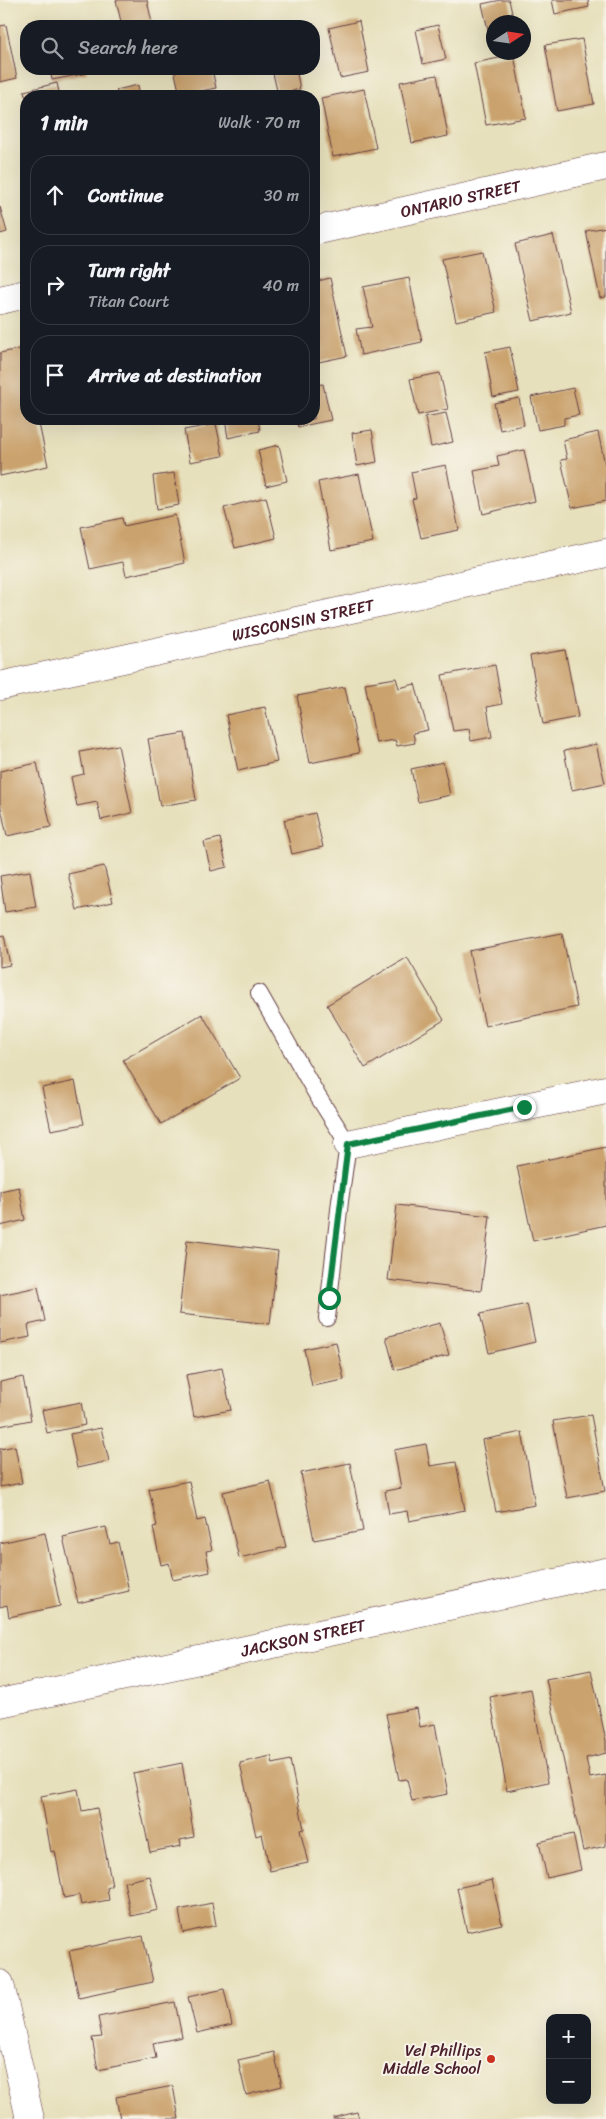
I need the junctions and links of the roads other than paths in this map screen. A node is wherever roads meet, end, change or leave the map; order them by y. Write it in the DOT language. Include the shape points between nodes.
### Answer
graph roads {
  1 [pos="606,166"];
  2 [pos="320,230"];
  3 [pos="20,295"];
  4 [pos="0,300"];
  5 [pos="606,553"];
  6 [pos="0,686"];
  7 [pos="259,993"];
  8 [pos="606,1090"];
  9 [pos="348,1144"];
  10 [pos="327,1318"];
  11 [pos="606,1572"];
  12 [pos="0,1703"];
  13 [pos="0,1984"];
  14 [pos="30,2119"];
  1 -- 2 [label="street, ONTARIO STREET"];
  3 -- 4 [label="street"];
  5 -- 6 [label="street, WISCONSIN STREET"];
  7 -- 9 [label="lane"];
  8 -- 9 [label="street"];
  9 -- 10 [label="lane"];
  11 -- 12 [label="street, JACKSON STREET"];
  13 -- 14 [label="street"];
}
